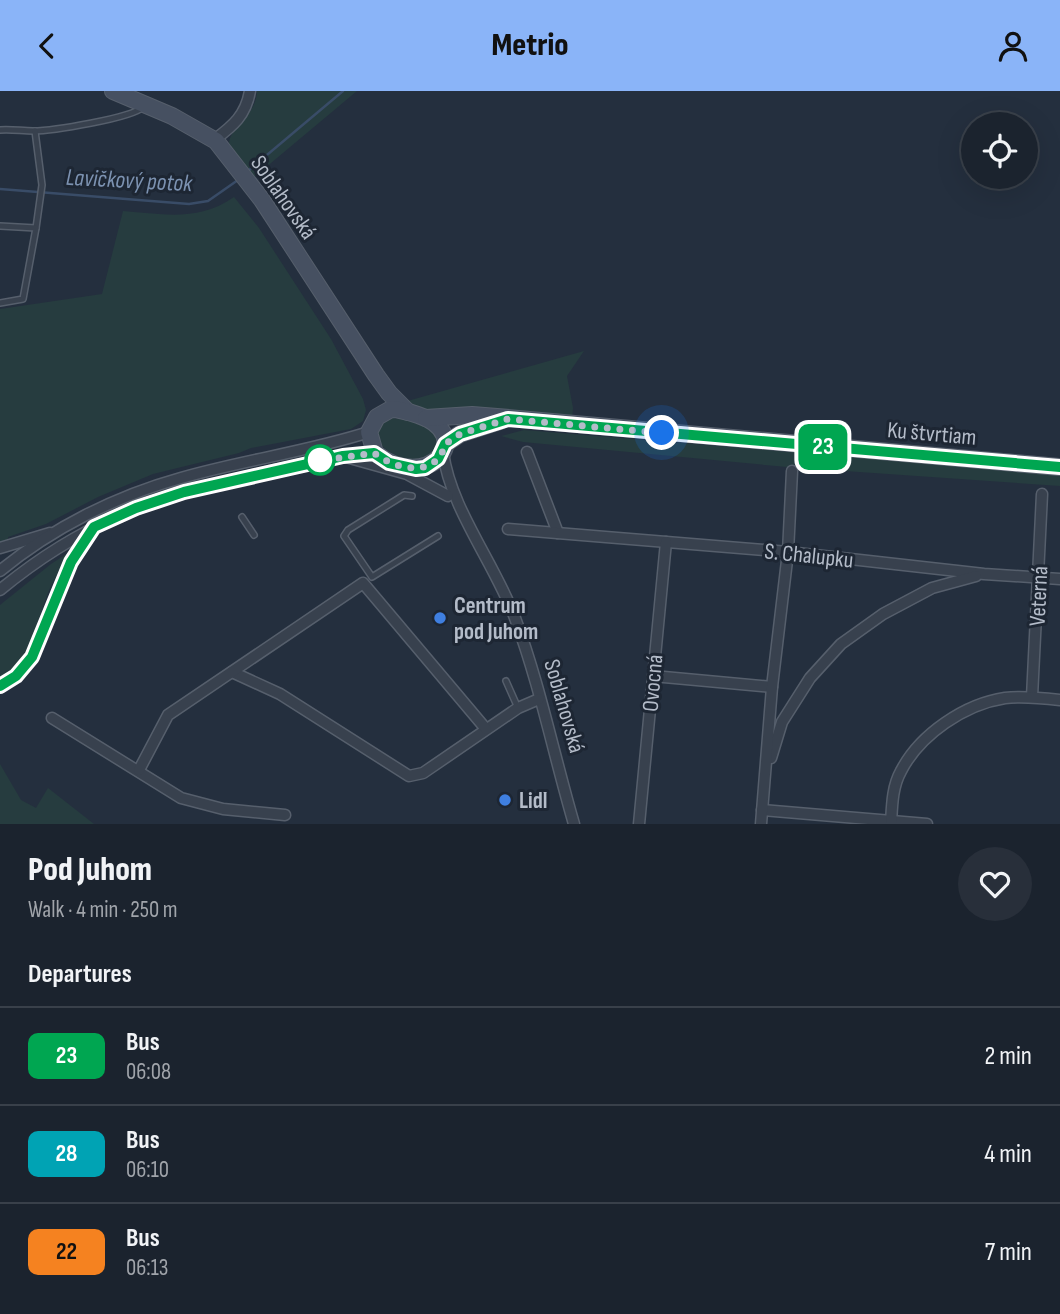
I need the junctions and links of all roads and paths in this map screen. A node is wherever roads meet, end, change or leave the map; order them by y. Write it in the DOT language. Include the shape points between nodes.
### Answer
graph roads {
  1 [pos="113,91"];
  2 [pos="250,91"];
  3 [pos="145,104"];
  4 [pos="0,130"];
  5 [pos="35,131"];
  6 [pos="214,140"];
  7 [pos="0,226"];
  8 [pos="36,228"];
  9 [pos="0,303"];
  10 [pos="376,376"];
  11 [pos="408,412"];
  12 [pos="377,417"];
  13 [pos="425,418"];
  14 [pos="508,419"];
  15 [pos="369,432"];
  16 [pos="444,448"];
  17 [pos="374,453"];
  18 [pos="527,453"];
  19 [pos="343,456"];
  20 [pos="1060,467"];
  21 [pos="792,471"];
  22 [pos="411,472"];
  23 [pos="1042,494"];
  24 [pos="412,496"];
  25 [pos="242,517"];
  26 [pos="94,527"];
  27 [pos="470,527"];
  28 [pos="508,529"];
  29 [pos="56,532"];
  30 [pos="558,533"];
  31 [pos="254,535"];
  32 [pos="438,535"];
  33 [pos="666,542"];
  34 [pos="0,548"];
  35 [pos="788,552"];
  36 [pos="0,571"];
  37 [pos="984,574"];
  38 [pos="1039,577"];
  39 [pos="1060,579"];
  40 [pos="0,590"];
  41 [pos="232,672"];
  42 [pos="653,676"];
  43 [pos="506,681"];
  44 [pos="0,686"];
  45 [pos="772,687"];
  46 [pos="1032,697"];
  47 [pos="539,699"];
  48 [pos="1060,700"];
  49 [pos="518,708"];
  50 [pos="52,718"];
  51 [pos="486,729"];
  52 [pos="139,770"];
  53 [pos="765,773"];
  54 [pos="762,810"];
  55 [pos="285,815"];
  56 [pos="891,822"];
  57 [pos="574,824"];
  58 [pos="639,824"];
  59 [pos="761,824"];
  60 [pos="927,824"];
  1 -- 3 [label="street, Soblahovská"];
  2 -- 6 [label="street" via="239,121"];
  3 -- 5 [label="lane" via="130,115"];
  3 -- 6 [label="street, Soblahovská"];
  4 -- 5 [label="lane"];
  5 -- 8 [label="lane" via="42,185"];
  6 -- 10 [label="street, Soblahovská" via="252,187"];
  7 -- 8 [label="lane"];
  8 -- 9 [label="lane" via="23,299"];
  10 -- 11 [label="street, Soblahovská"];
  10 -- 12 [label="street"];
  11 -- 12 [label="street, Ku štvrtiam" via="391,409"];
  11 -- 13 [label="street, Ku štvrtiam"];
  12 -- 15 [label="street"];
  13 -- 14 [label="street, Ku štvrtiam" via="472,415"];
  13 -- 16 [label="street" via="442,429"];
  14 -- 16 [label="street, Ku štvrtiam" via="460,434"];
  14 -- 20 [label="street, Ku štvrtiam"];
  15 -- 17 [label="street"];
  15 -- 29 [label="street" via="180,478 129,495"];
  16 -- 22 [label="street, Ku štvrtiam" via="433,464"];
  16 -- 27 [label="street, Soblahovská" via="445,472"];
  17 -- 19 [label="street"];
  17 -- 22 [label="street"];
  18 -- 30 [label="street"];
  19 -- 22 [label="street"];
  19 -- 26 [label="street" via="184,492"];
  21 -- 35 [label="street"];
  22 -- 27 [label="street, Soblahovská" via="430,478"];
  23 -- 38 [label="street, Veterná"];
  24 -- 32 [label="lane" via="404,495 344,537 372,577"];
  25 -- 31 [label="lane"];
  26 -- 40 [label="street" via="55,548"];
  26 -- 44 [label="street" via="71,562 32,657"];
  27 -- 47 [label="street, Soblahovská" via="515,619"];
  28 -- 30 [label="street, S. Chalupku"];
  29 -- 34 [label="street"];
  29 -- 36 [label="street"];
  30 -- 33 [label="street, S. Chalupku"];
  33 -- 35 [label="street, S. Chalupku"];
  33 -- 42 [label="street, Ovocná"];
  35 -- 37 [label="street, S. Chalupku"];
  35 -- 45 [label="street"];
  37 -- 38 [label="street, S. Chalupku"];
  37 -- 53 [label="street" via="932,588 883,614 841,644 810,678 782,722"];
  38 -- 39 [label="street, S. Chalupku"];
  38 -- 46 [label="street, Veterná"];
  41 -- 51 [label="street" via="280,694 410,776 423,773"];
  41 -- 51 [label="street" via="363,583"];
  41 -- 52 [label="street" via="168,715"];
  42 -- 45 [label="street"];
  42 -- 58 [label="street, Ovocná"];
  43 -- 49 [label="lane"];
  45 -- 53 [label="street"];
  46 -- 48 [label="street"];
  46 -- 56 [label="street" via="1004,698 978,706 933,733 900,772"];
  47 -- 49 [label="street"];
  47 -- 57 [label="street, Soblahovská"];
  49 -- 51 [label="street"];
  50 -- 52 [label="street"];
  52 -- 55 [label="street" via="181,798 202,805"];
  53 -- 54 [label="street"];
  54 -- 56 [label="street"];
  54 -- 59 [label="street"];
  56 -- 60 [label="street"];
}
